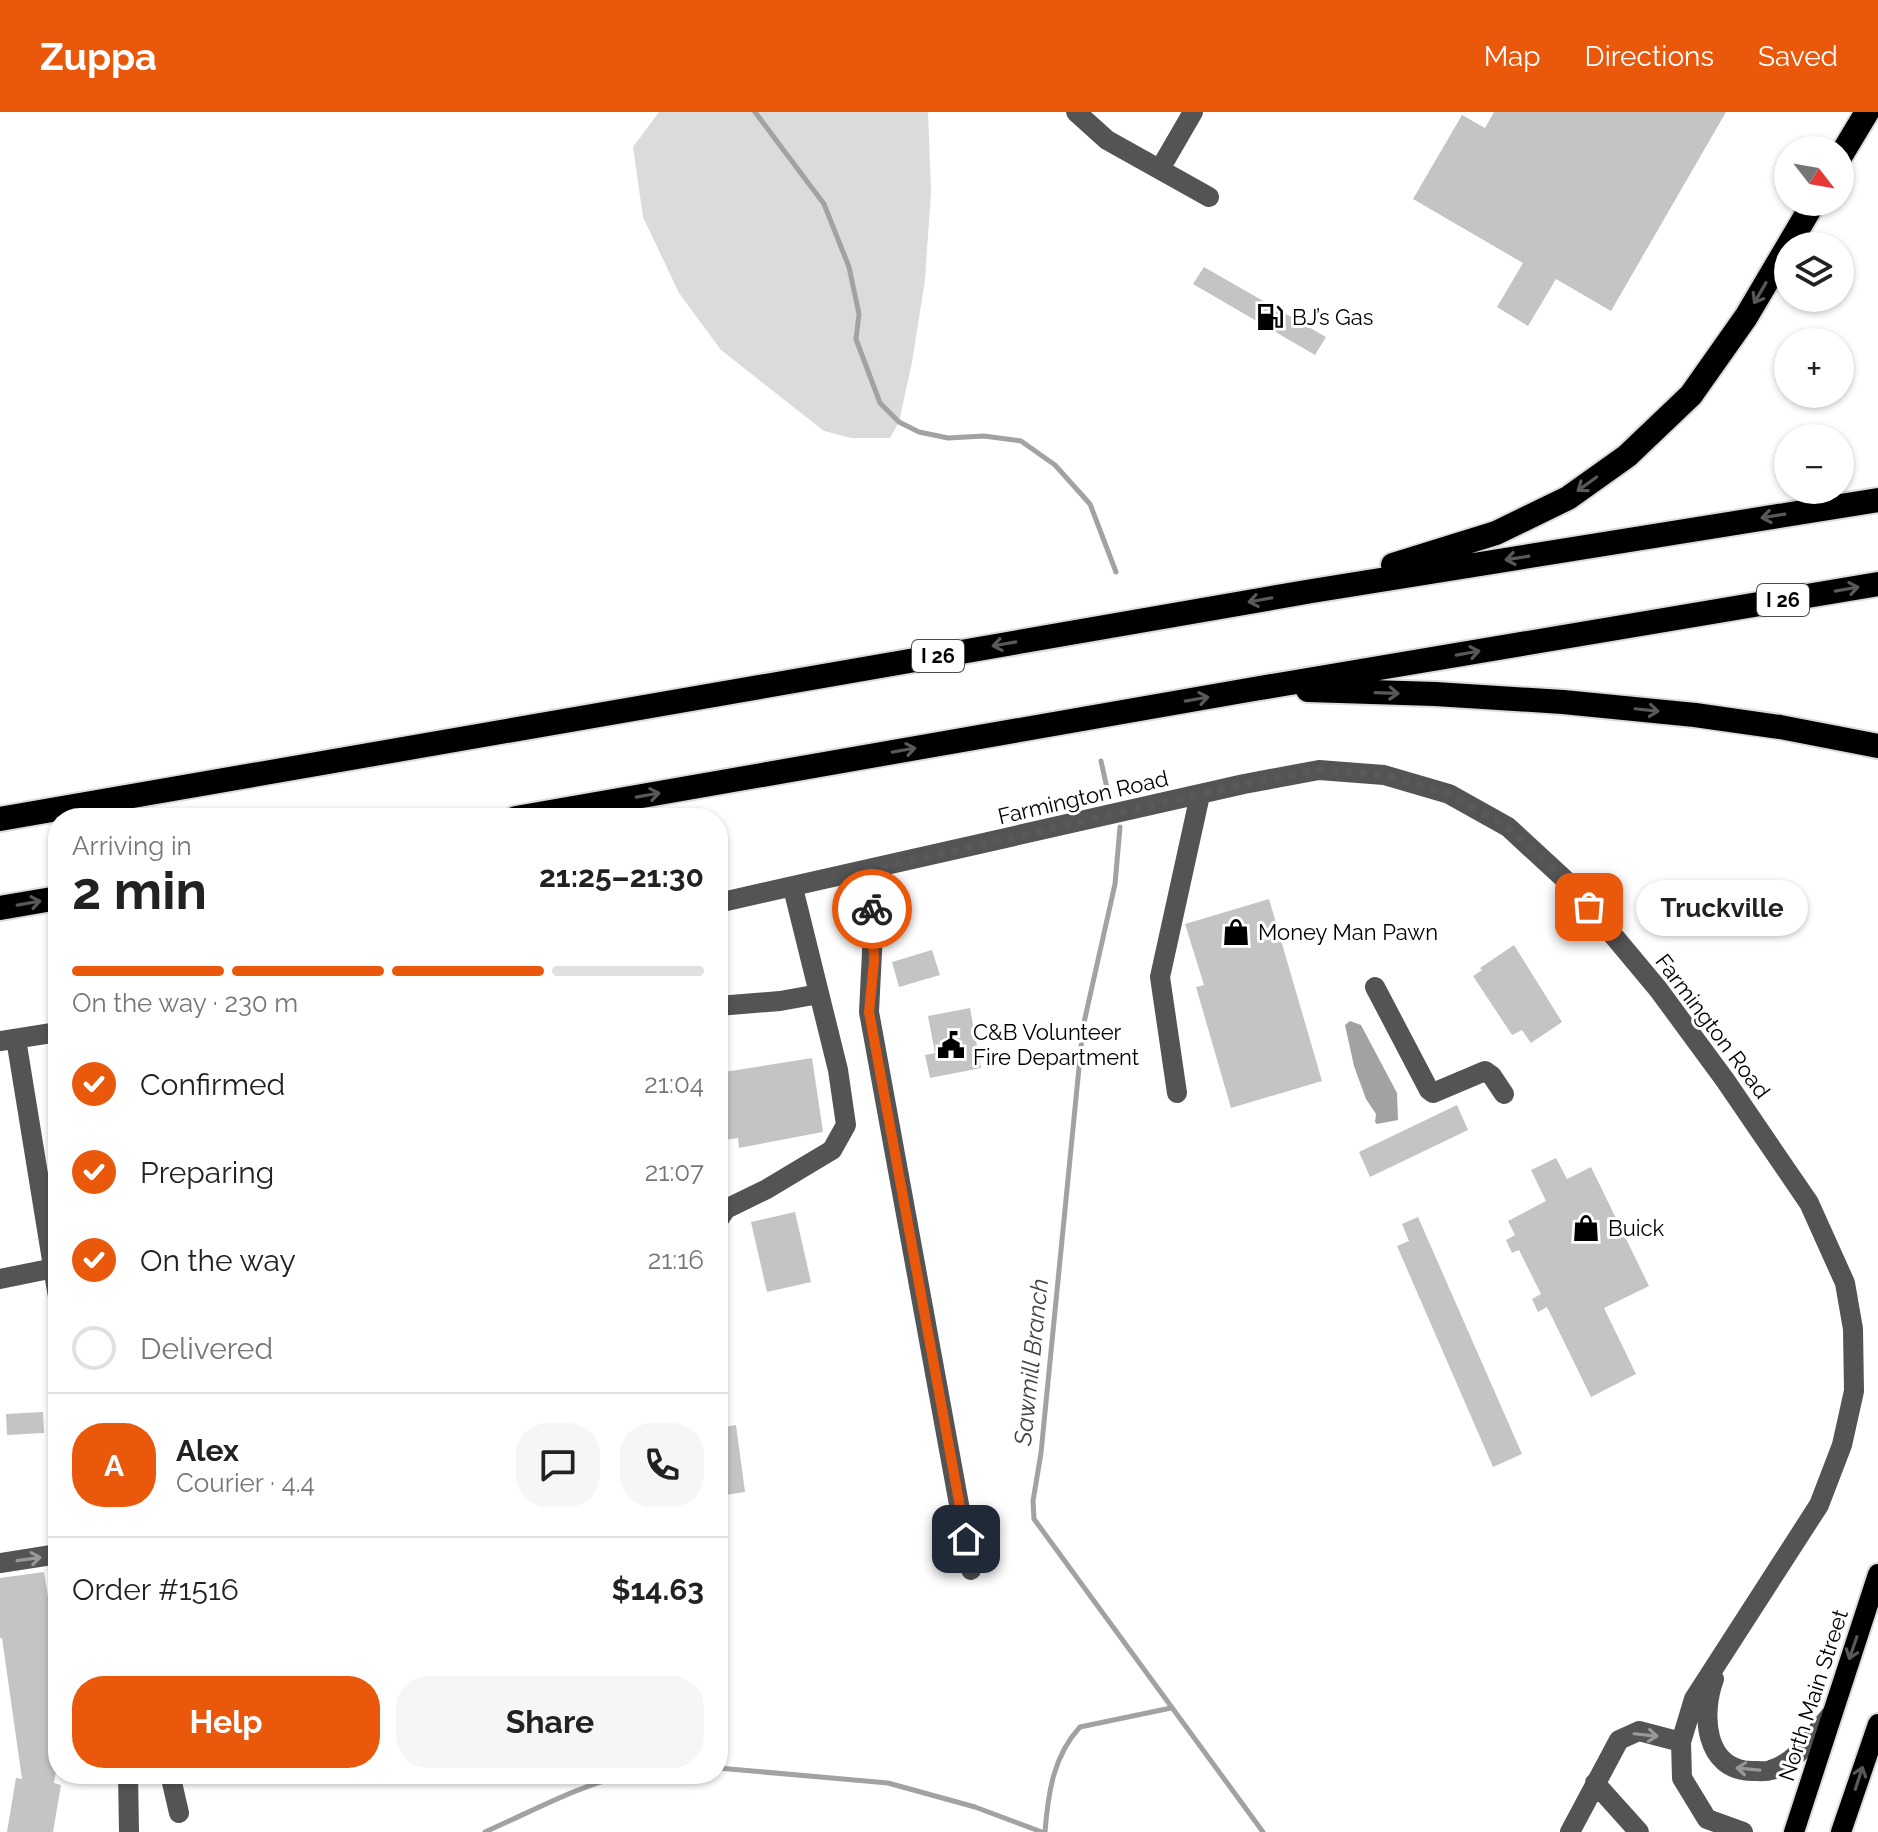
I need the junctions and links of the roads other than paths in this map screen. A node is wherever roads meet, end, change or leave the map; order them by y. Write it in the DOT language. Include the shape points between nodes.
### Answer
graph roads {
  1 [pos="1076,112"];
  2 [pos="1193,112"];
  3 [pos="1867,112"];
  4 [pos="1853,136"];
  5 [pos="1160,169"];
  6 [pos="1209,197"];
  7 [pos="1806,216"];
  8 [pos="1878,500"];
  9 [pos="1878,584"];
  10 [pos="1312,591"];
  11 [pos="1254,689"];
  12 [pos="1878,746"];
  13 [pos="1200,795"];
  14 [pos="63,808"];
  15 [pos="573,808"];
  16 [pos="48,811"];
  17 [pos="0,819"];
  18 [pos="866,871"];
  19 [pos="793,888"];
  20 [pos="48,900"];
  21 [pos="728,901"];
  22 [pos="0,908"];
  23 [pos="1375,987"];
  24 [pos="819,994"];
  25 [pos="728,1005"];
  26 [pos="48,1034"];
  27 [pos="8,1040"];
  28 [pos="1177,1093"];
  29 [pos="1504,1094"];
  30 [pos="728,1208"];
  31 [pos="48,1231"];
  32 [pos="48,1262"];
  33 [pos="0,1279"];
  34 [pos="48,1556"];
  35 [pos="0,1563"];
  36 [pos="971,1570"];
  37 [pos="1878,1574"];
  38 [pos="1762,1591"];
  39 [pos="1831,1715"];
  40 [pos="1878,1724"];
  41 [pos="1681,1742"];
  42 [pos="1595,1783"];
  43 [pos="128,1784"];
  44 [pos="172,1784"];
  45 [pos="179,1813"];
  46 [pos="129,1832"];
  47 [pos="1570,1832"];
  48 [pos="1639,1832"];
  49 [pos="1743,1832"];
  50 [pos="1794,1832"];
  51 [pos="1841,1832"];
  1 -- 5 [label="street" via="1107,140"];
  2 -- 5 [label="street"];
  3 -- 4 [label="highway"];
  5 -- 6 [label="street"];
  7 -- 10 [label="highway, one-way" via="1746,317 1691,395 1627,456 1568,498 1496,533"];
  8 -- 10 [label="highway, I 26, one-way"];
  11 -- 9 [label="highway, I 26, one-way"];
  10 -- 14 [label="highway, I 26, one-way"];
  11 -- 12 [label="highway, one-way" via="1563,702 1709,717"];
  15 -- 11 [label="highway, I 26, one-way"];
  13 -- 18 [label="street, Farmington Road"];
  13 -- 28 [label="street" via="1160,977"];
  13 -- 38 [label="street, Farmington Road" via="1319,770 1384,775 1449,794 1508,827 1572,886 1725,1080 1809,1203 1845,1283 1853,1329 1854,1391 1842,1445 1819,1505"];
  16 -- 17 [label="highway, I 26, one-way"];
  18 -- 19 [label="street, Farmington Road"];
  18 -- 36 [label="street" via="873,932 869,1012"];
  19 -- 21 [label="street, Farmington Road"];
  19 -- 24 [label="street"];
  22 -- 20 [label="highway, one-way"];
  23 -- 29 [label="street" via="1429,1090 1433,1093 1485,1071"];
  24 -- 25 [label="street"];
  24 -- 30 [label="street" via="838,1070 846,1125 841,1137 832,1150"];
  26 -- 27 [label="street"];
  27 -- 31 [label="street"];
  32 -- 33 [label="street"];
  35 -- 34 [label="street, one-way"];
  37 -- 39 [label="main road, North Main Street, one-way"];
  39 -- 38 [label="street, Farmington Road, one-way" via="1793,1758 1771,1770 1738,1771 1714,1751 1706,1713 1713,1682"];
  38 -- 41 [label="street, Farmington Road" via="1694,1699"];
  39 -- 50 [label="main road, North Main Street"];
  51 -- 40 [label="main road, one-way"];
  42 -- 41 [label="street, one-way" via="1619,1740 1639,1731"];
  41 -- 49 [label="street, Farmington Road" via="1682,1778 1707,1819"];
  42 -- 47 [label="street"];
  42 -- 48 [label="street"];
  43 -- 46 [label="street"];
  44 -- 45 [label="street"];
}
